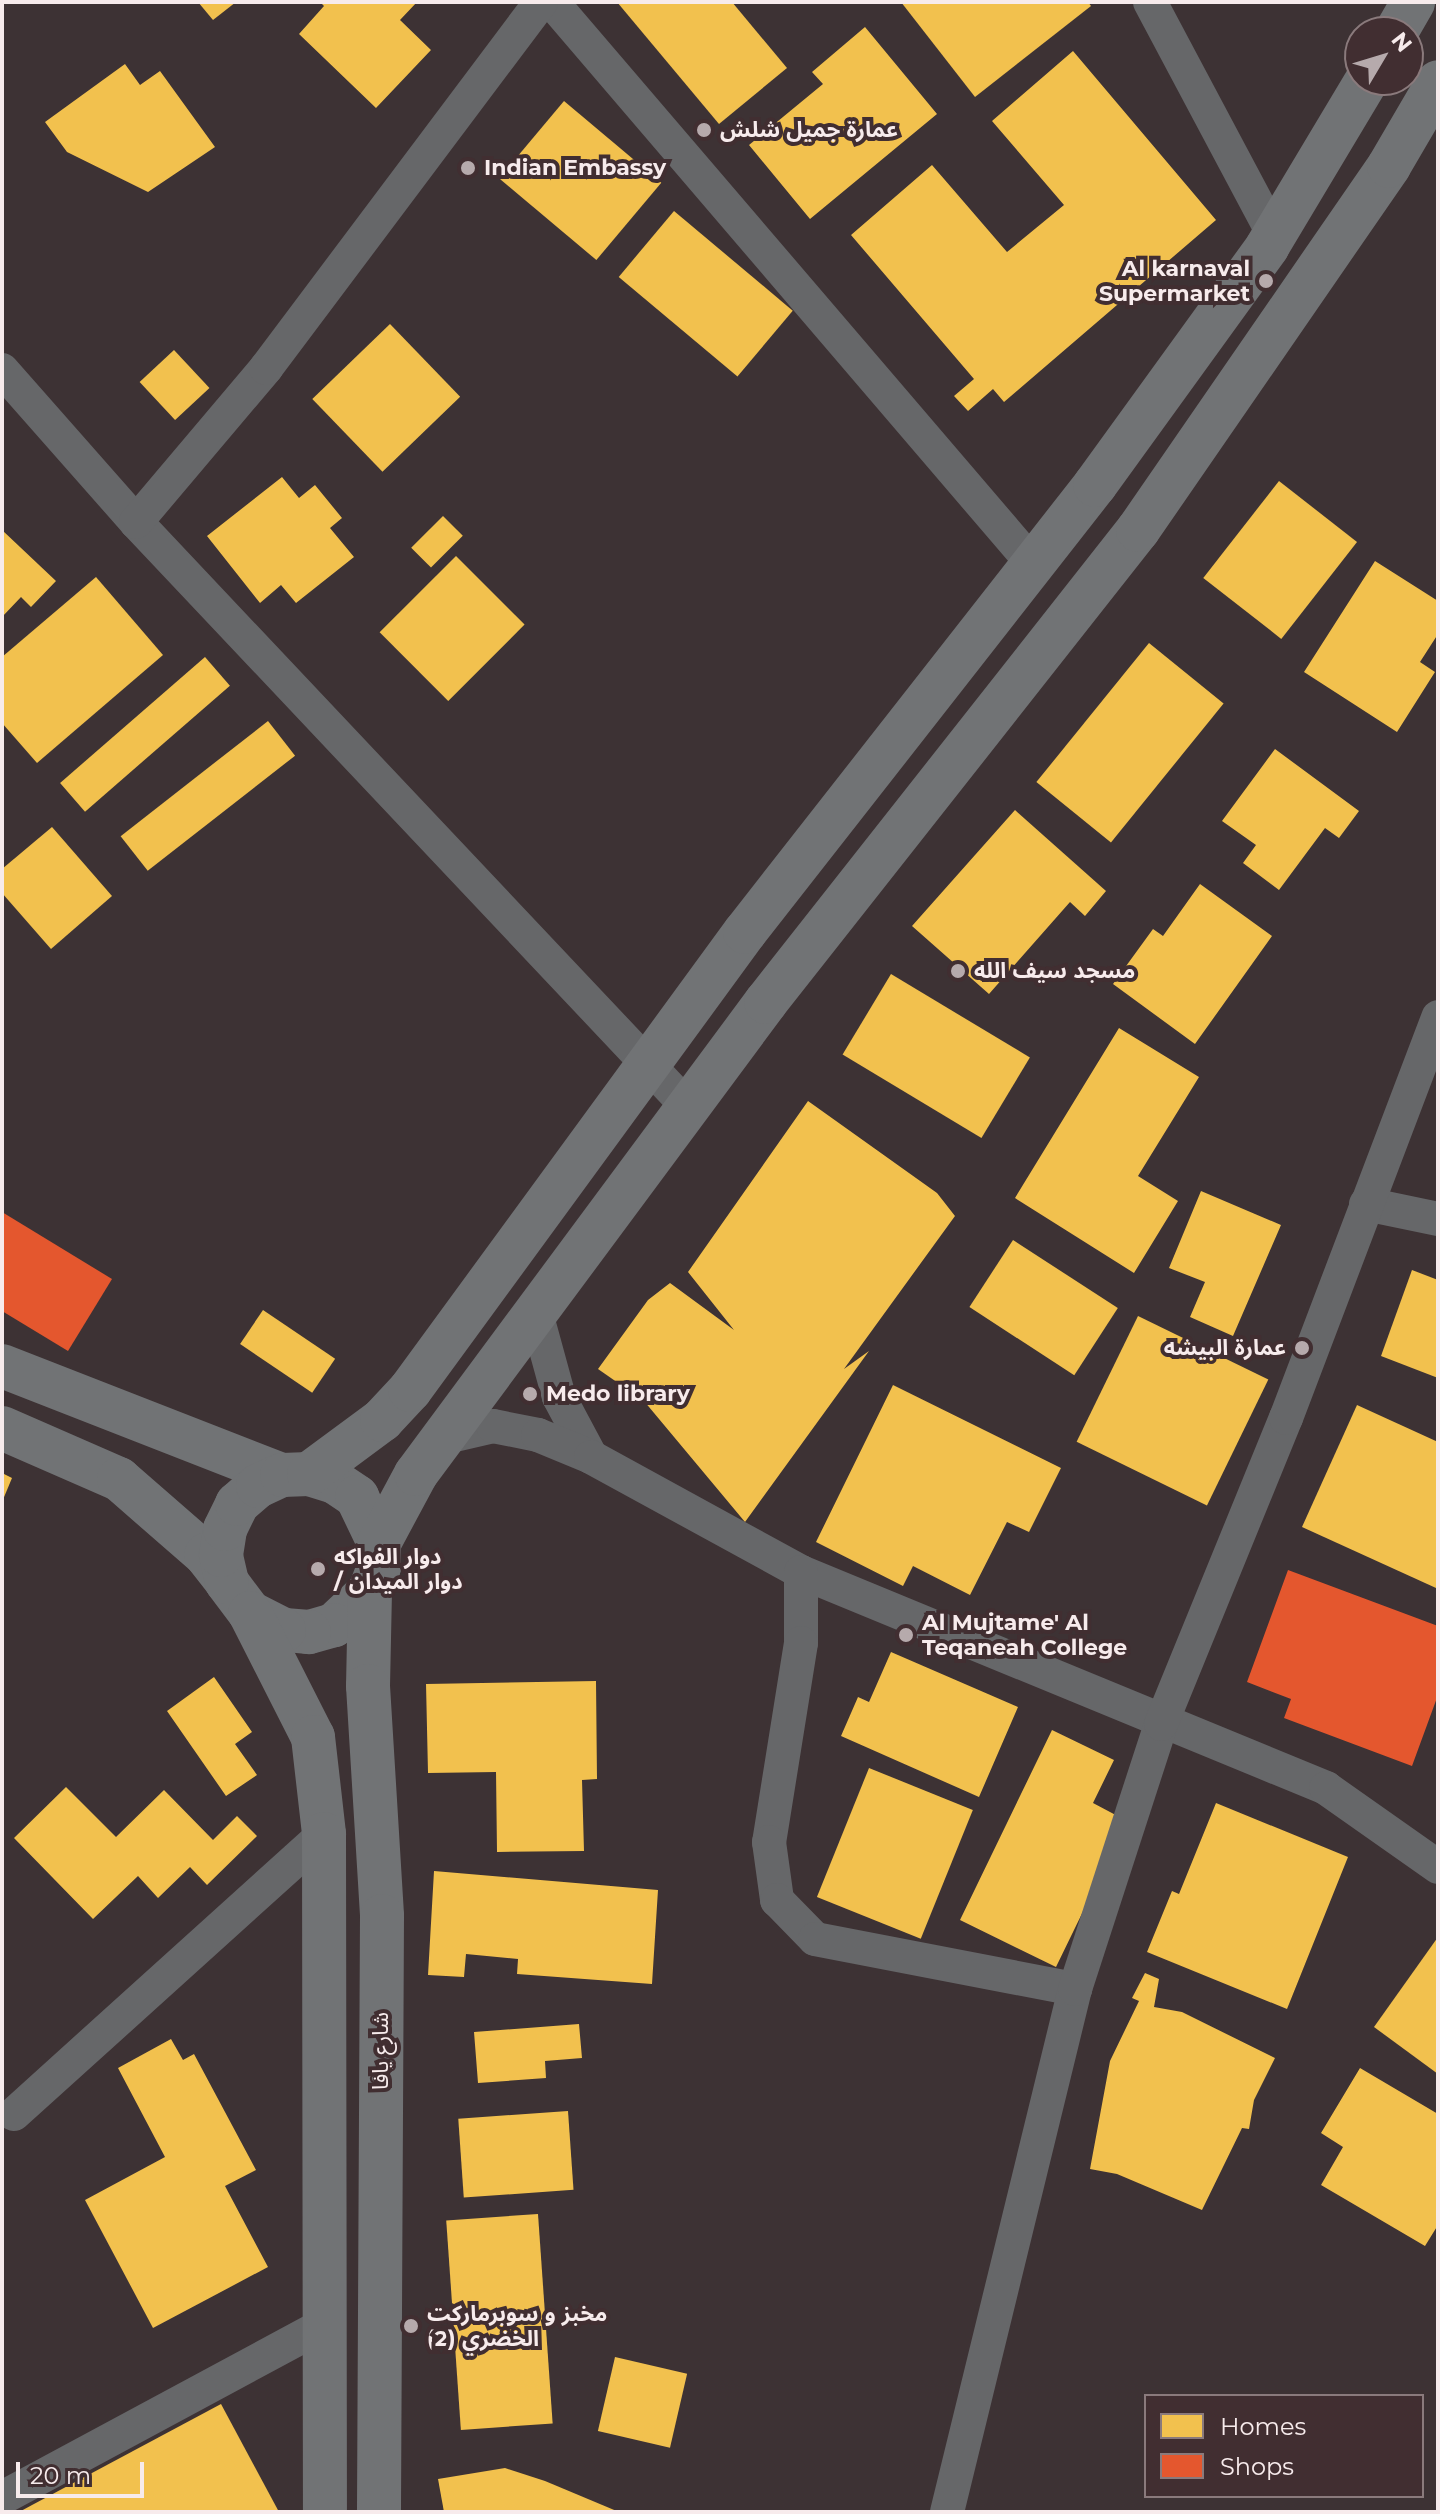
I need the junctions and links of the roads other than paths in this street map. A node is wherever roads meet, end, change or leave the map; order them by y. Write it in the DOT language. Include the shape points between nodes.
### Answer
graph roads {
  1 [pos="541,2"];
  2 [pos="552,2"];
  3 [pos="1150,2"];
  4 [pos="1438,82"];
  5 [pos="1357,96"];
  6 [pos="1274,235"];
  7 [pos="2,370"];
  8 [pos="136,522"];
  9 [pos="1033,564"];
  10 [pos="1438,1017"];
  11 [pos="647,1065"];
  12 [pos="688,1107"];
  13 [pos="1366,1204"];
  14 [pos="1438,1219"];
  15 [pos="536,1313"];
  16 [pos="2,1366"];
  17 [pos="2,1428"];
  18 [pos="442,1438"];
  19 [pos="591,1457"];
  20 [pos="296,1474"];
  21 [pos="379,1543"];
  22 [pos="801,1572"];
  23 [pos="370,1591"];
  24 [pos="239,1597"];
  25 [pos="1161,1724"];
  26 [pos="324,1834"];
  27 [pos="1438,1867"];
  28 [pos="1075,1989"];
  29 [pos="14,2114"];
  30 [pos="325,2324"];
  31 [pos="2,2498"];
  32 [pos="325,2512"];
  33 [pos="379,2512"];
  34 [pos="947,2512"];
  1 -- 8 [label="street" via="266,368"];
  2 -- 9 [label="street"];
  3 -- 6 [label="street"];
  4 -- 12 [label="main road" via="1372,192 1138,530"];
  5 -- 6 [label="main road"];
  6 -- 9 [label="main road"];
  7 -- 8 [label="street"];
  8 -- 11 [label="street"];
  9 -- 11 [label="main road"];
  10 -- 13 [label="street"];
  11 -- 12 [label="street"];
  11 -- 20 [label="main road" via="410,1390 382,1420"];
  12 -- 15 [label="main road"];
  13 -- 14 [label="street"];
  13 -- 25 [label="street" via="1286,1418"];
  15 -- 18 [label="main road"];
  15 -- 19 [label="street" via="559,1397"];
  16 -- 20 [label="main road"];
  17 -- 24 [label="main road" via="119,1479 206,1555"];
  18 -- 19 [label="street" via="493,1426 538,1435"];
  18 -- 21 [label="main road" via="397,1501"];
  19 -- 22 [label="street"];
  20 -- 21 [label="main road" via="335,1482 357,1497"];
  20 -- 24 [label="main road" via="258,1486 237,1504 225,1529 221,1555"];
  21 -- 23 [label="main road" via="379,1567"];
  22 -- 25 [label="street"];
  22 -- 28 [label="street" via="801,1643 769,1842 777,1900 815,1939"];
  23 -- 24 [label="main road" via="334,1625 309,1632 284,1630"];
  23 -- 33 [label="main road, شارع يافا" via="368,1686 382,1916"];
  24 -- 26 [label="main road" via="313,1737"];
  25 -- 27 [label="street" via="1326,1788"];
  25 -- 28 [label="street"];
  26 -- 29 [label="street"];
  26 -- 30 [label="main road"];
  28 -- 34 [label="street"];
  30 -- 31 [label="street"];
  30 -- 32 [label="main road"];
}
